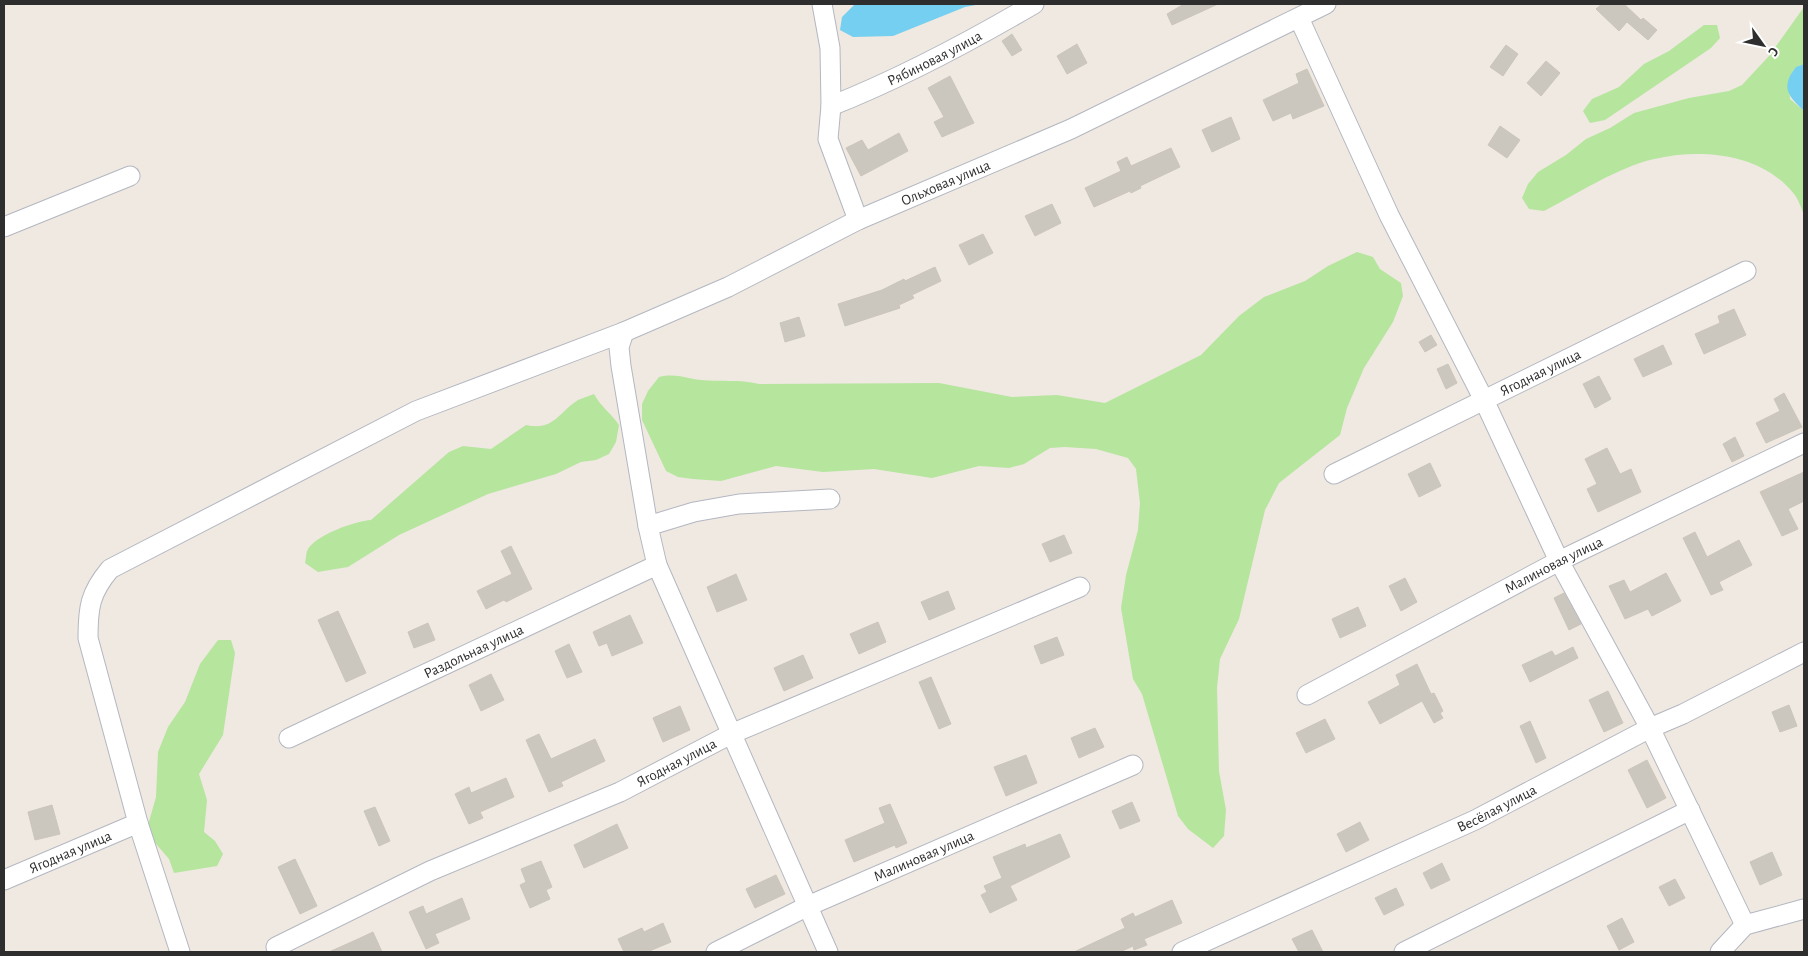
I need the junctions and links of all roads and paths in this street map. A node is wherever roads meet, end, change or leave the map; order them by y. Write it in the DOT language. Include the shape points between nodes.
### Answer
graph roads {
  1 [pos="822,4"];
  2 [pos="1034,4"];
  3 [pos="1326,4"];
  4 [pos="1299,18"];
  5 [pos="831,106"];
  6 [pos="130,176"];
  7 [pos="858,220"];
  8 [pos="4,227"];
  9 [pos="1746,272"];
  10 [pos="624,332"];
  11 [pos="1484,400"];
  12 [pos="1804,443"];
  13 [pos="1334,474"];
  14 [pos="830,500"];
  15 [pos="648,526"];
  16 [pos="1559,561"];
  17 [pos="657,566"];
  18 [pos="1080,587"];
  19 [pos="1804,652"];
  20 [pos="1307,695"];
  21 [pos="1650,728"];
  22 [pos="731,734"];
  23 [pos="289,738"];
  24 [pos="1133,765"];
  25 [pos="1690,810"];
  26 [pos="138,823"];
  27 [pos="4,880"];
  28 [pos="808,906"];
  29 [pos="1804,909"];
  30 [pos="1745,925"];
  31 [pos="276,947"];
  32 [pos="180,952"];
  33 [pos="716,952"];
  34 [pos="828,952"];
  35 [pos="1182,952"];
  36 [pos="1404,952"];
  37 [pos="1720,952"];
  1 -- 5 [label="street" via="830,48"];
  2 -- 5 [label="street, Рябиновая улица" via="979,36"];
  3 -- 4 [label="street, Ольховая улица"];
  4 -- 7 [label="street, Ольховая улица" via="1071,129"];
  4 -- 11 [label="street" via="1389,215"];
  5 -- 7 [label="street" via="828,139"];
  6 -- 8 [label="street"];
  7 -- 10 [label="street, Ольховая улица" via="728,286"];
  9 -- 11 [label="street, Ягодная улица"];
  10 -- 15 [label="street" via="619,347 621,366"];
  10 -- 26 [label="street, Ольховая улица" via="416,411 110,569 96,586 88,610 88,638"];
  11 -- 13 [label="street, Ягодная улица"];
  11 -- 16 [label="street"];
  12 -- 16 [label="street, Малиновая улица"];
  14 -- 15 [label="street" via="738,504 694,512"];
  15 -- 17 [label="street"];
  16 -- 20 [label="street, Малиновая улица"];
  16 -- 21 [label="street"];
  17 -- 22 [label="street"];
  17 -- 23 [label="street, Раздольная улица"];
  18 -- 22 [label="street, Ягодная улица"];
  19 -- 21 [label="street, Весёлая улица"];
  21 -- 25 [label="street"];
  21 -- 35 [label="street, Весёлая улица" via="1475,820"];
  22 -- 28 [label="street"];
  22 -- 31 [label="street, Ягодная улица" via="620,792 430,870"];
  24 -- 28 [label="street, Малиновая улица"];
  25 -- 30 [label="street"];
  25 -- 36 [label="street"];
  26 -- 27 [label="street, Ягодная улица"];
  26 -- 32 [label="street, Ольховая улица"];
  28 -- 33 [label="street, Малиновая улица"];
  28 -- 34 [label="street"];
  29 -- 30 [label="street"];
  30 -- 37 [label="street"];
}
